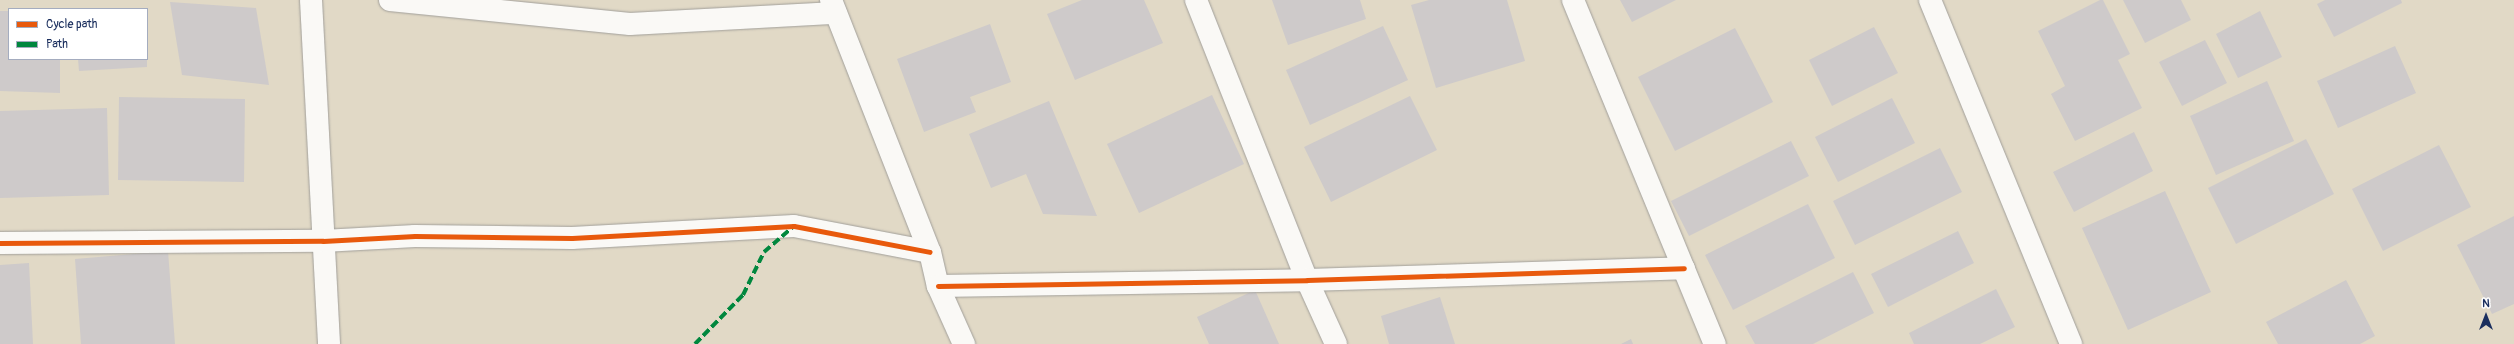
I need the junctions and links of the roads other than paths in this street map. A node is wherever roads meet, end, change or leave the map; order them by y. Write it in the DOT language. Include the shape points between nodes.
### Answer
graph roads {
  1 [pos="311,0"];
  2 [pos="390,0"];
  3 [pos="1196,0"];
  4 [pos="1573,0"];
  5 [pos="1930,0"];
  6 [pos="834,6"];
  7 [pos="324,241"];
  8 [pos="0,244"];
  9 [pos="930,252"];
  10 [pos="1684,268"];
  11 [pos="1307,280"];
  12 [pos="938,286"];
  13 [pos="328,344"];
  14 [pos="964,344"];
  15 [pos="1336,344"];
  16 [pos="1715,344"];
  17 [pos="2071,344"];
  1 -- 7 [label="street"];
  2 -- 6 [label="street" via="630,24"];
  3 -- 11 [label="street"];
  4 -- 10 [label="street"];
  5 -- 17 [label="street"];
  6 -- 9 [label="street"];
  7 -- 8 [label="street"];
  7 -- 9 [label="street" via="415,236 572,238 794,226"];
  7 -- 13 [label="street"];
  9 -- 12 [label="street"];
  10 -- 11 [label="street"];
  10 -- 16 [label="street"];
  11 -- 12 [label="street"];
  11 -- 15 [label="street"];
  12 -- 14 [label="street"];
}
